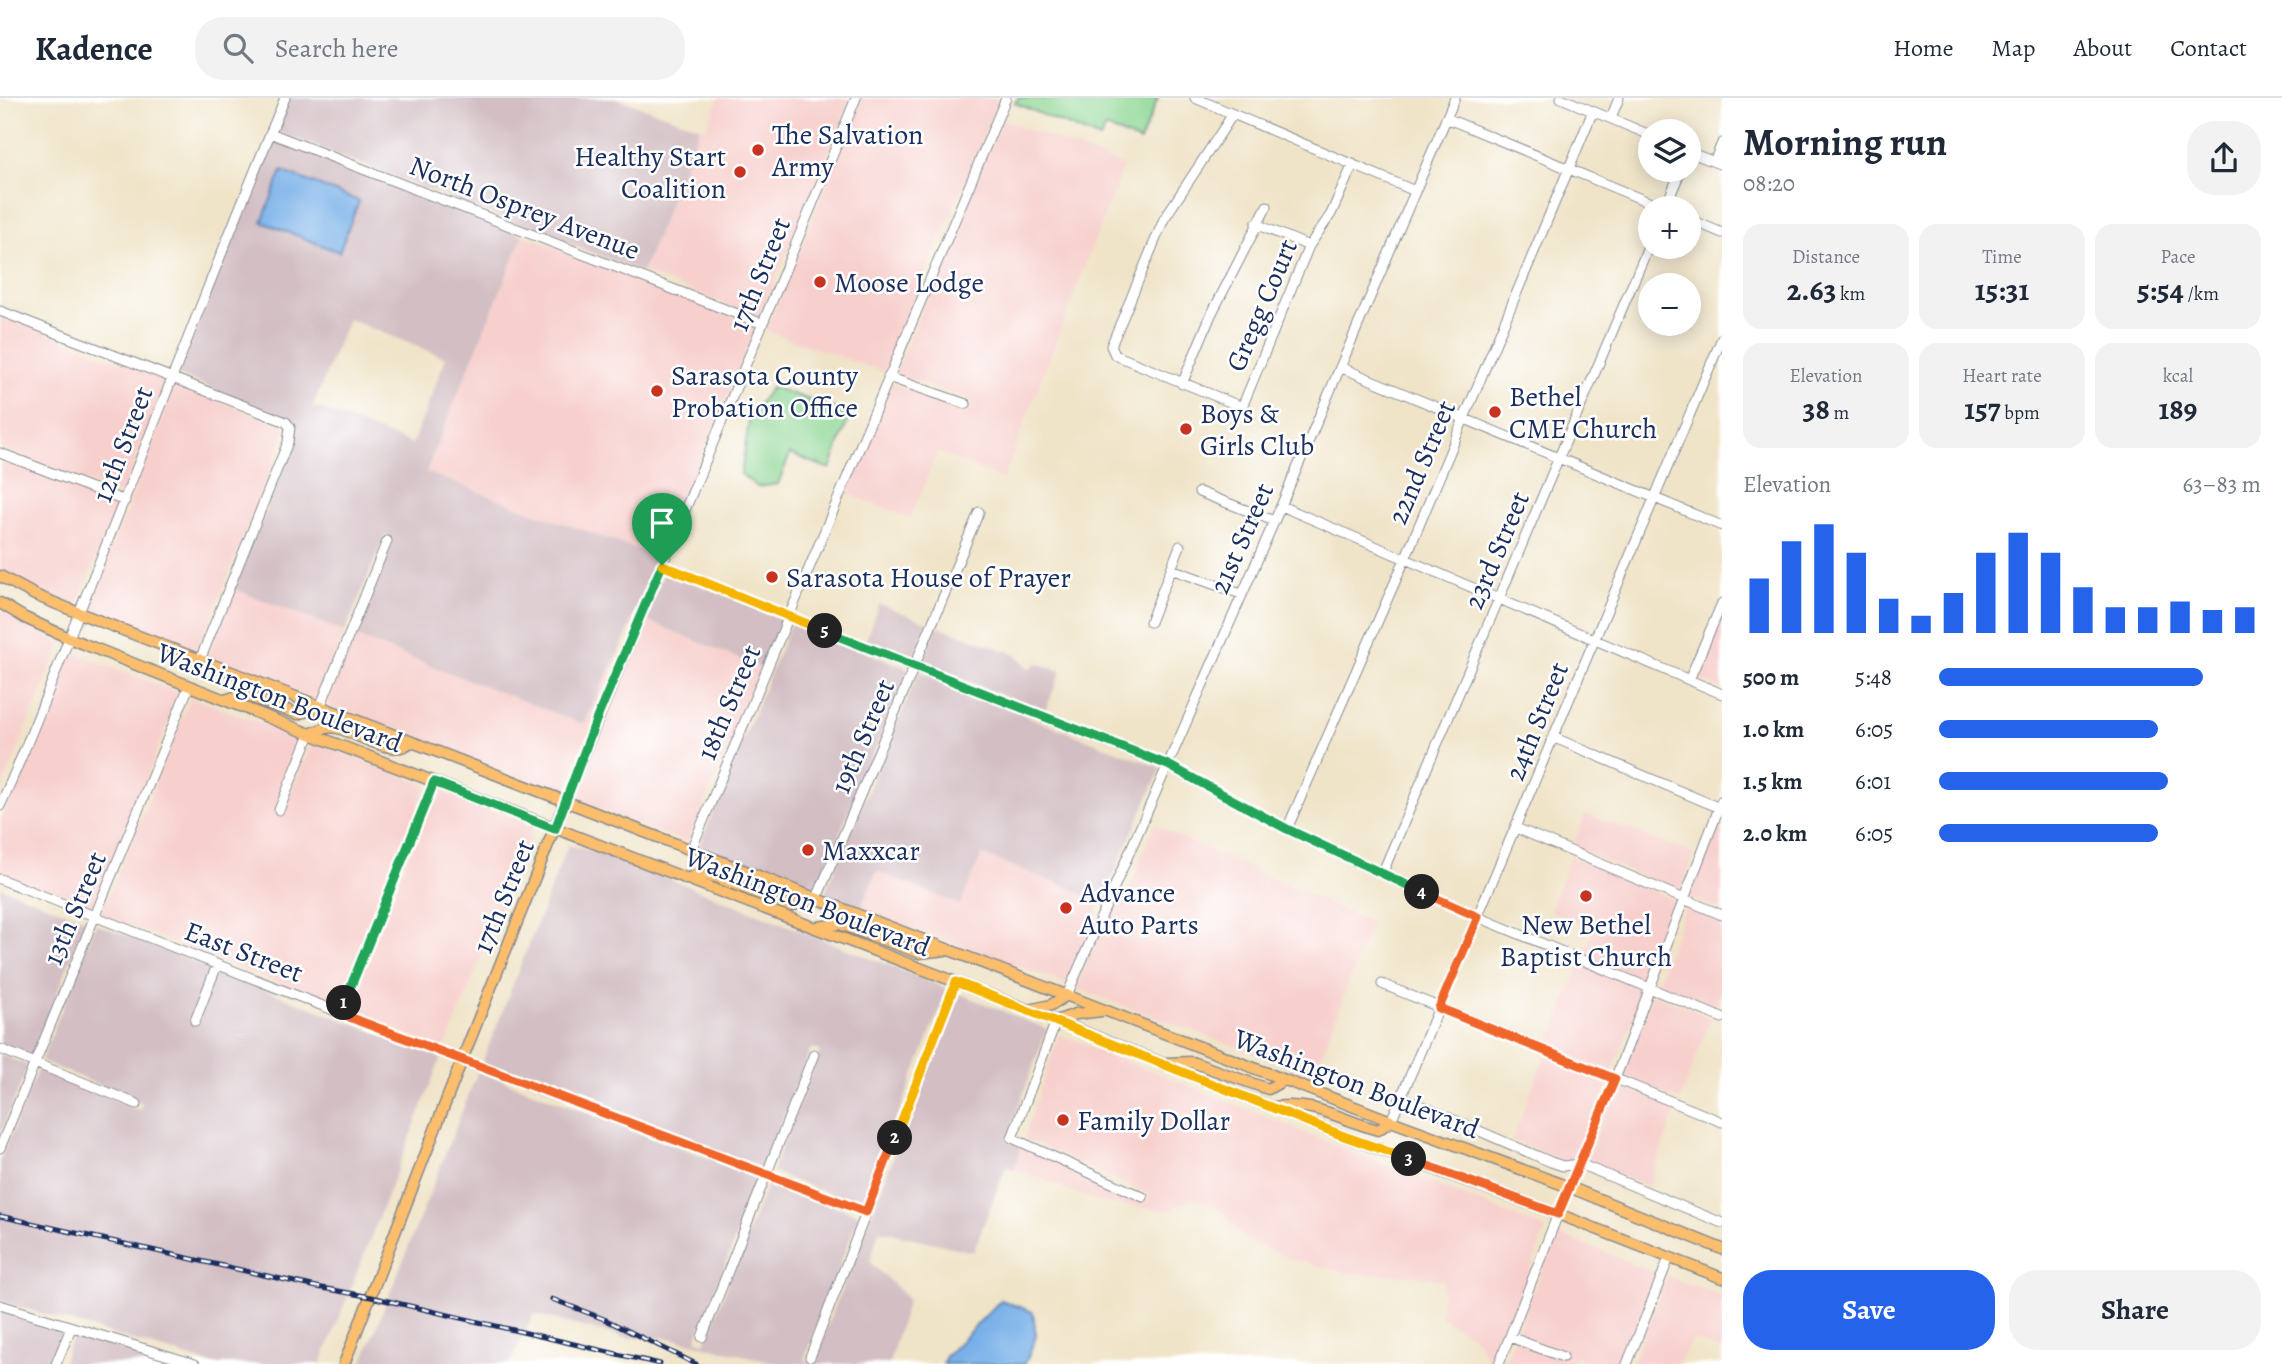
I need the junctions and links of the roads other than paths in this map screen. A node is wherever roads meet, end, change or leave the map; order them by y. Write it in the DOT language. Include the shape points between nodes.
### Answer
graph roads {
  1 [pos="285,98"];
  2 [pos="856,98"];
  3 [pos="1006,98"];
  4 [pos="1195,98"];
  5 [pos="1455,98"];
  6 [pos="1561,98"];
  7 [pos="1619,98"];
  8 [pos="1593,111"];
  9 [pos="1233,114"];
  10 [pos="1446,118"];
  11 [pos="1611,118"];
  12 [pos="1638,130"];
  13 [pos="270,133"];
  14 [pos="1722,143"];
  15 [pos="1701,156"];
  16 [pos="1718,163"];
  17 [pos="1353,164"];
  18 [pos="1569,169"];
  19 [pos="1415,191"];
  20 [pos="1638,197"];
  21 [pos="1267,206"];
  22 [pos="1256,224"];
  23 [pos="1701,224"];
  24 [pos="1722,233"];
  25 [pos="1309,246"];
  26 [pos="1643,259"];
  27 [pos="0,311"];
  28 [pos="763,324"];
  29 [pos="1722,338"];
  30 [pos="1340,367"];
  31 [pos="172,377"];
  32 [pos="888,377"];
  33 [pos="1182,384"];
  34 [pos="966,404"];
  35 [pos="1463,419"];
  36 [pos="0,453"];
  37 [pos="1559,459"];
  38 [pos="1199,492"];
  39 [pos="1654,498"];
  40 [pos="125,501"];
  41 [pos="1281,506"];
  42 [pos="979,512"];
  43 [pos="1274,522"];
  44 [pos="1722,526"];
  45 [pos="387,541"];
  46 [pos="1180,546"];
  47 [pos="1405,559"];
  48 [pos="662,565"];
  49 [pos="1171,569"];
  50 [pos="0,576"];
  51 [pos="1241,594"];
  52 [pos="1499,598"];
  53 [pos="0,603"];
  54 [pos="1722,603"];
  55 [pos="79,613"];
  56 [pos="788,617"];
  57 [pos="1150,622"];
  58 [pos="69,638"];
  59 [pos="1594,640"];
  60 [pos="200,660"];
  61 [pos="916,666"];
  62 [pos="1689,680"];
  63 [pos="189,686"];
  64 [pos="1722,694"];
  65 [pos="225,701"];
  66 [pos="320,707"];
  67 [pos="310,734"];
  68 [pos="1555,738"];
  69 [pos="410,742"];
  70 [pos="1168,765"];
  71 [pos="434,782"];
  72 [pos="565,802"];
  73 [pos="1721,805"];
  74 [pos="0,806"];
  75 [pos="279,810"];
  76 [pos="1516,828"];
  77 [pos="555,829"];
  78 [pos="1287,829"];
  79 [pos="691,850"];
  80 [pos="1382,874"];
  81 [pos="0,879"];
  82 [pos="686,879"];
  83 [pos="817,898"];
  84 [pos="1683,899"];
  85 [pos="1722,915"];
  86 [pos="94,916"];
  87 [pos="1478,917"];
  88 [pos="815,928"];
  89 [pos="949,950"];
  90 [pos="217,965"];
  91 [pos="956,982"];
  92 [pos="1382,984"];
  93 [pos="1650,988"];
  94 [pos="1067,995"];
  95 [pos="1439,1008"];
  96 [pos="1029,1010"];
  97 [pos="1105,1010"];
  98 [pos="340,1013"];
  99 [pos="1722,1018"];
  100 [pos="195,1021"];
  101 [pos="1056,1021"];
  102 [pos="0,1049"];
  103 [pos="814,1054"];
  104 [pos="462,1060"];
  105 [pos="35,1063"];
  106 [pos="1163,1063"];
  107 [pos="1615,1079"];
  108 [pos="1284,1080"];
  109 [pos="1401,1097"];
  110 [pos="137,1104"];
  111 [pos="1273,1108"];
  112 [pos="1391,1121"];
  113 [pos="1722,1122"];
  114 [pos="0,1148"];
  115 [pos="1580,1164"];
  116 [pos="765,1175"];
  117 [pos="1569,1187"];
  118 [pos="1143,1197"];
  119 [pos="866,1212"];
  120 [pos="1558,1214"];
  121 [pos="1722,1223"];
  122 [pos="1722,1249"];
  123 [pos="1669,1258"];
  124 [pos="1722,1278"];
  125 [pos="0,1305"];
  126 [pos="71,1328"];
  127 [pos="702,1337"];
  128 [pos="1510,1337"];
  129 [pos="810,1357"];
  130 [pos="1563,1357"];
  131 [pos="56,1364"];
  132 [pos="195,1364"];
  133 [pos="344,1364"];
  134 [pos="1499,1364"];
  135 [pos="1627,1364"];
  1 -- 13 [label="street, 12th Street"];
  2 -- 28 [label="street, 17th Street"];
  3 -- 32 [label="street, 18th Street"];
  4 -- 9 [label="street"];
  5 -- 10 [label="street, 21st Street"];
  6 -- 8 [label="street"];
  7 -- 11 [label="street"];
  8 -- 11 [label="street"];
  8 -- 18 [label="street, 22nd Street"];
  9 -- 17 [label="street"];
  9 -- 33 [label="street" via="1164,219 1111,346 1112,352"];
  10 -- 18 [label="street"];
  10 -- 19 [label="street, 21st Street"];
  11 -- 12 [label="street"];
  13 -- 28 [label="street, North Osprey Avenue"];
  13 -- 31 [label="street, 12th Street"];
  14 -- 16 [label="street"];
  15 -- 16 [label="street"];
  17 -- 19 [label="street"];
  17 -- 25 [label="street, Gregg Court" via="1331,214"];
  18 -- 20 [label="street"];
  18 -- 35 [label="street, 22nd Street"];
  19 -- 30 [label="street, 21st Street"];
  21 -- 22 [label="street"];
  22 -- 25 [label="street"];
  22 -- 33 [label="street"];
  23 -- 24 [label="street"];
  25 -- 33 [label="street, Gregg Court" via="1242,407"];
  26 -- 37 [label="street, 23rd Street"];
  27 -- 31 [label="street"];
  28 -- 48 [label="street, 17th Street"];
  29 -- 39 [label="street, 24th Street"];
  30 -- 35 [label="street"];
  30 -- 41 [label="street, 21st Street"];
  31 -- 40 [label="street, 12th Street"];
  31 -- 60 [label="street" via="290,426 288,442"];
  32 -- 34 [label="street"];
  32 -- 56 [label="street, 18th Street"];
  35 -- 37 [label="street"];
  35 -- 47 [label="street, 22nd Street"];
  36 -- 40 [label="street"];
  37 -- 39 [label="street"];
  37 -- 52 [label="street, 23rd Street"];
  38 -- 43 [label="street"];
  39 -- 44 [label="street"];
  39 -- 59 [label="street, 24th Street"];
  40 -- 55 [label="street, 12th Street"];
  41 -- 43 [label="street, 21st Street"];
  41 -- 47 [label="street"];
  42 -- 61 [label="street, 19th Street"];
  43 -- 51 [label="street, 21st Street"];
  45 -- 66 [label="street"];
  46 -- 49 [label="street"];
  47 -- 52 [label="street"];
  47 -- 78 [label="street, 22nd Street"];
  48 -- 56 [label="street"];
  48 -- 72 [label="street, 17th Street"];
  49 -- 51 [label="street"];
  49 -- 57 [label="street"];
  50 -- 55 [label="main road, Washington Boulevard"];
  51 -- 70 [label="street, 21st Street"];
  52 -- 59 [label="street"];
  52 -- 80 [label="street, 23rd Street"];
  53 -- 58 [label="main road, Washington Boulevard"];
  54 -- 62 [label="street"];
  55 -- 58 [label="street, 12th Street"];
  55 -- 60 [label="main road, Washington Boulevard"];
  56 -- 61 [label="street"];
  56 -- 79 [label="street, 18th Street"];
  58 -- 63 [label="main road, Washington Boulevard"];
  58 -- 74 [label="street, 12th Street"];
  59 -- 62 [label="street"];
  59 -- 68 [label="street, 24th Street"];
  60 -- 66 [label="main road, Washington Boulevard"];
  61 -- 70 [label="street"];
  61 -- 83 [label="street, 19th Street"];
  62 -- 64 [label="street"];
  63 -- 65 [label="main road, Washington Boulevard"];
  63 -- 86 [label="street, 13th Street"];
  65 -- 66 [label="main road" via="247,696 298,714"];
  65 -- 67 [label="main road, Washington Boulevard"];
  66 -- 69 [label="main road, Washington Boulevard"];
  67 -- 69 [label="main road" via="337,728 398,749"];
  67 -- 71 [label="main road, Washington Boulevard"];
  67 -- 75 [label="street"];
  68 -- 73 [label="street"];
  68 -- 76 [label="street, 24th Street"];
  69 -- 72 [label="main road, Washington Boulevard"];
  70 -- 78 [label="street"];
  70 -- 94 [label="street, 21st Street"];
  71 -- 77 [label="main road, Washington Boulevard"];
  71 -- 98 [label="street"];
  72 -- 77 [label="main road, 17th Street"];
  72 -- 79 [label="main road, Washington Boulevard"];
  73 -- 84 [label="street"];
  76 -- 84 [label="street"];
  76 -- 87 [label="street, 24th Street"];
  77 -- 82 [label="main road, Washington Boulevard"];
  77 -- 104 [label="main road, 17th Street"];
  78 -- 80 [label="street"];
  79 -- 83 [label="main road, Washington Boulevard"];
  80 -- 87 [label="street"];
  81 -- 86 [label="street, East Street"];
  82 -- 83 [label="main road" via="698,874 716,877 790,905"];
  82 -- 88 [label="main road, Washington Boulevard"];
  83 -- 89 [label="main road, Washington Boulevard"];
  84 -- 85 [label="street"];
  84 -- 93 [label="street"];
  86 -- 90 [label="street, East Street"];
  86 -- 105 [label="street, 13th Street"];
  87 -- 93 [label="street"];
  87 -- 95 [label="street, 24th Street"];
  88 -- 89 [label="main road" via="840,924 919,953"];
  88 -- 91 [label="main road, Washington Boulevard"];
  89 -- 94 [label="main road, Washington Boulevard"];
  90 -- 98 [label="street, East Street"];
  90 -- 100 [label="street"];
  91 -- 96 [label="main road, Washington Boulevard"];
  91 -- 119 [label="street"];
  92 -- 95 [label="street"];
  93 -- 99 [label="street"];
  93 -- 107 [label="street"];
  94 -- 96 [label="main road"];
  94 -- 97 [label="main road, Washington Boulevard"];
  95 -- 107 [label="street"];
  95 -- 109 [label="street, 24th Street"];
  96 -- 101 [label="main road, Washington Boulevard"];
  97 -- 101 [label="main road"];
  97 -- 108 [label="main road, Washington Boulevard"];
  98 -- 104 [label="street, East Street"];
  101 -- 106 [label="main road, Washington Boulevard"];
  101 -- 118 [label="street" via="1012,1138"];
  102 -- 105 [label="street"];
  103 -- 116 [label="street"];
  104 -- 116 [label="street, East Street"];
  104 -- 133 [label="main road, 17th Street"];
  105 -- 110 [label="street"];
  105 -- 114 [label="street, 13th Street"];
  106 -- 108 [label="main road" via="1192,1062 1268,1089"];
  106 -- 111 [label="main road, Washington Boulevard"];
  107 -- 113 [label="street"];
  107 -- 115 [label="street"];
  108 -- 112 [label="main road, Washington Boulevard"];
  109 -- 112 [label="street, 24th Street"];
  109 -- 115 [label="street" via="1563,1166"];
  111 -- 112 [label="main road" via="1312,1106 1378,1130"];
  111 -- 120 [label="main road, Washington Boulevard"];
  112 -- 117 [label="main road, Washington Boulevard"];
  115 -- 117 [label="street"];
  115 -- 121 [label="street"];
  116 -- 119 [label="street, East Street"];
  116 -- 127 [label="street"];
  117 -- 120 [label="street"];
  117 -- 122 [label="main road, Washington Boulevard"];
  119 -- 129 [label="street"];
  120 -- 123 [label="main road, Washington Boulevard"];
  120 -- 128 [label="street"];
  123 -- 124 [label="main road, Washington Boulevard"];
  123 -- 135 [label="street"];
  125 -- 126 [label="street"];
  126 -- 131 [label="street"];
  126 -- 132 [label="street"];
  128 -- 130 [label="street"];
  128 -- 134 [label="street"];
}
